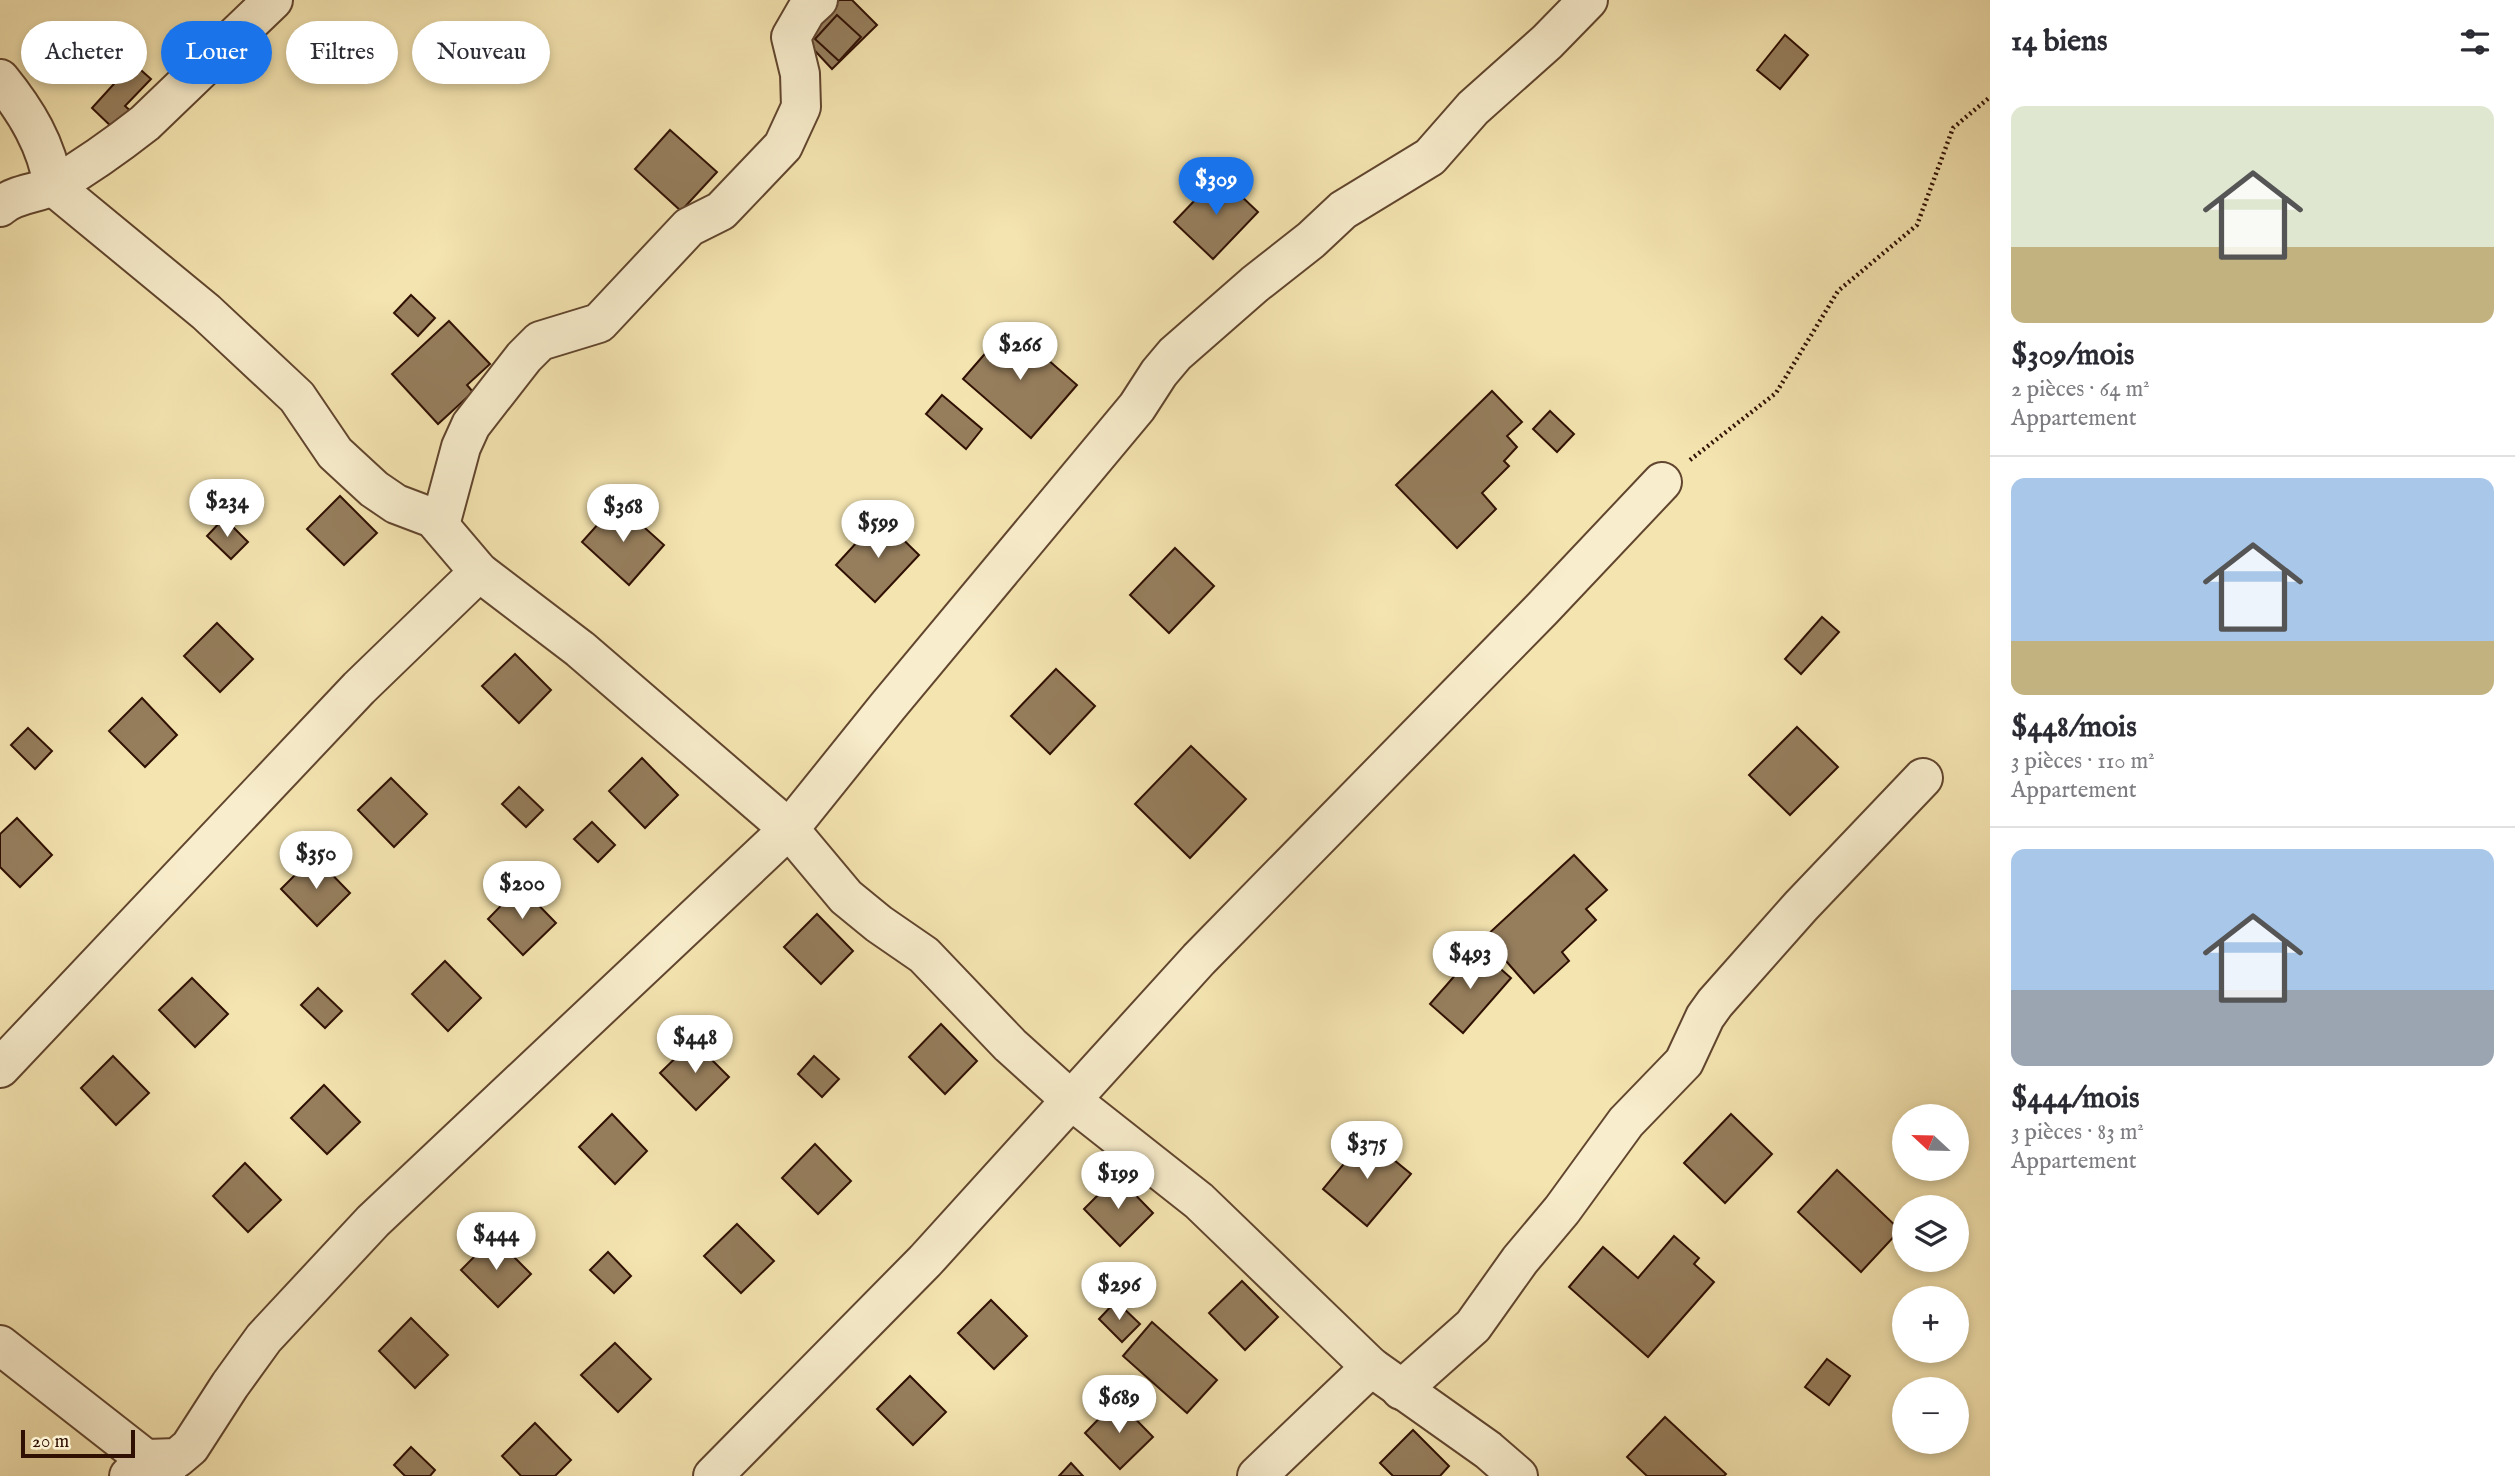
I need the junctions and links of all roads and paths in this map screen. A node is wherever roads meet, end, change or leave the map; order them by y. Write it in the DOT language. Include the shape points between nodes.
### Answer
graph roads {
  1 [pos="273,0"];
  2 [pos="818,0"];
  3 [pos="1588,0"];
  4 [pos="0,79"];
  5 [pos="1990,97"];
  6 [pos="53,186"];
  7 [pos="0,207"];
  8 [pos="1662,482"];
  9 [pos="440,525"];
  10 [pos="480,572"];
  11 [pos="1923,778"];
  12 [pos="789,829"];
  13 [pos="0,1068"];
  14 [pos="1071,1100"];
  15 [pos="0,1345"];
  16 [pos="1386,1379"];
  17 [pos="148,1470"];
  18 [pos="713,1476"];
  19 [pos="1257,1476"];
  20 [pos="1518,1476"];
  1 -- 6 [label="street" via="145,123"];
  2 -- 9 [label="street" via="792,37 801,107 783,146 722,211 689,227 599,323 540,341 524,357 471,425"];
  3 -- 12 [label="street" via="1473,108 1430,157 1342,209 1175,354 1137,407"];
  4 -- 6 [label="street" via="35,129"];
  5 -- 8 [label="path" via="1953,128 1917,225 1838,290 1776,393"];
  6 -- 7 [label="street" via="12,198"];
  6 -- 9 [label="street" via="206,312 297,397 335,453 374,489"];
  8 -- 14 [label="street" via="1199,959"];
  9 -- 10 [label="street"];
  10 -- 12 [label="street" via="580,649"];
  10 -- 13 [label="street" via="359,688"];
  11 -- 16 [label="street" via="1715,1003 1684,1062 1626,1122 1473,1326"];
  12 -- 14 [label="street" via="846,897 924,955 1010,1045"];
  12 -- 17 [label="street" via="373,1221 264,1338 190,1447"];
  14 -- 16 [label="street" via="1199,1201"];
  14 -- 18 [label="street" via="925,1261"];
  15 -- 17 [label="street"];
  16 -- 19 [label="street"];
  16 -- 20 [label="street"];
}
